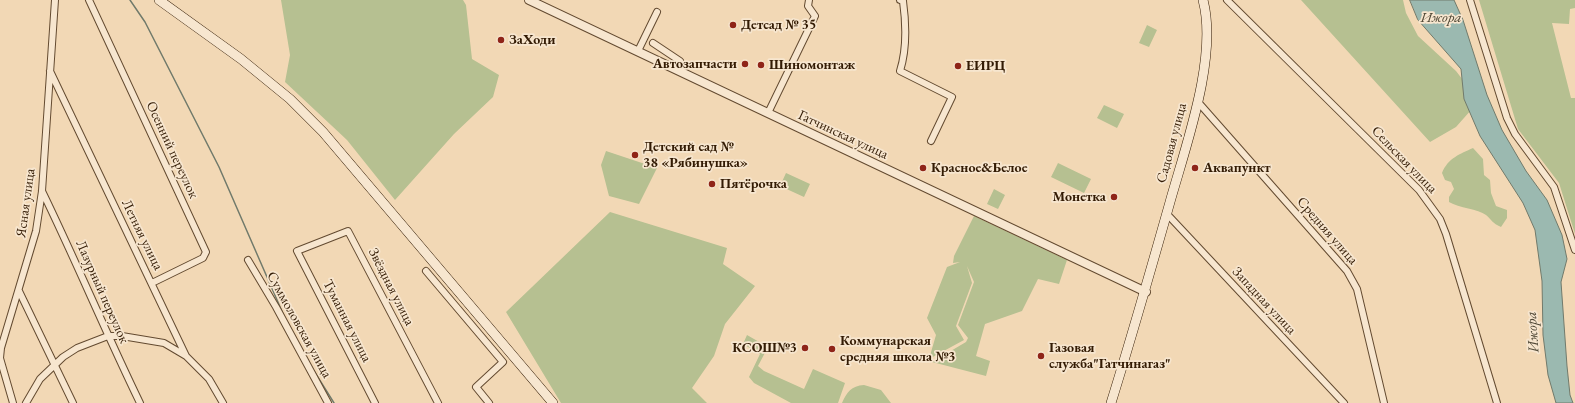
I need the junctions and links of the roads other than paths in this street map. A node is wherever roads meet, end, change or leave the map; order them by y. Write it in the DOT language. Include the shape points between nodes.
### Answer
graph roads {
  1 [pos="55,0"];
  2 [pos="89,0"];
  3 [pos="159,0"];
  4 [pos="529,0"];
  5 [pos="809,0"];
  6 [pos="902,0"];
  7 [pos="1203,0"];
  8 [pos="1228,0"];
  9 [pos="1470,0"];
  10 [pos="657,12"];
  11 [pos="653,43"];
  12 [pos="638,51"];
  13 [pos="680,61"];
  14 [pos="49,71"];
  15 [pos="1198,102"];
  16 [pos="768,113"];
  17 [pos="931,140"];
  18 [pos="42,191"];
  19 [pos="1167,214"];
  20 [pos="297,250"];
  21 [pos="1575,250"];
  22 [pos="248,260"];
  23 [pos="426,271"];
  24 [pos="152,283"];
  25 [pos="19,291"];
  26 [pos="1146,292"];
  27 [pos="108,336"];
  28 [pos="186,356"];
  29 [pos="54,364"];
  30 [pos="13,403"];
  31 [pos="26,403"];
  32 [pos="73,403"];
  33 [pos="140,403"];
  34 [pos="224,403"];
  35 [pos="328,403"];
  36 [pos="375,403"];
  37 [pos="438,403"];
  38 [pos="489,403"];
  39 [pos="553,403"];
  40 [pos="1110,403"];
  41 [pos="1344,403"];
  42 [pos="1384,403"];
  43 [pos="1497,403"];
  1 -- 14 [label="street, Ясная улица"];
  2 -- 24 [label="street, Осенний переулок" via="206,252 203,258"];
  3 -- 39 [label="main road" via="241,58 290,99 323,132"];
  4 -- 12 [label="street, Гатчинская улица"];
  5 -- 16 [label="street" via="808,6 815,16"];
  6 -- 17 [label="street" via="904,57 900,71 952,97"];
  7 -- 15 [label="main road, Садовая улица" via="1205,64"];
  8 -- 43 [label="street, Сельская улица" via="1419,190 1440,219"];
  9 -- 21 [label="street" via="1507,118 1515,134 1554,187"];
  10 -- 12 [label="street"];
  11 -- 13 [label="street"];
  12 -- 16 [label="street, Гатчинская улица"];
  14 -- 18 [label="street, Ясная улица"];
  14 -- 24 [label="street, Летняя улица"];
  15 -- 19 [label="main road, Садовая улица"];
  15 -- 42 [label="street, Средняя улица" via="1347,271 1357,288"];
  16 -- 26 [label="street, Гатчинская улица"];
  18 -- 25 [label="street, Ясная улица" via="36,231"];
  18 -- 27 [label="street, Лазурный переулок"];
  19 -- 26 [label="main road, Садовая улица"];
  19 -- 41 [label="street, Западная улица"];
  20 -- 36 [label="street, Туманная улица"];
  20 -- 37 [label="street, Звёздная улица" via="348,231"];
  22 -- 35 [label="street, Суммоловская улица"];
  23 -- 38 [label="street" via="503,362 476,387"];
  24 -- 28 [label="street, Летняя улица"];
  25 -- 29 [label="street"];
  25 -- 30 [label="street, Ясная улица" via="0,358"];
  26 -- 40 [label="main road, Садовая улица"];
  27 -- 28 [label="street" via="164,343"];
  27 -- 29 [label="street" via="77,348"];
  27 -- 33 [label="street, Лазурный переулок"];
  28 -- 34 [label="street, Летняя улица" via="209,379"];
  29 -- 31 [label="street" via="40,379"];
  29 -- 32 [label="street"];
}
